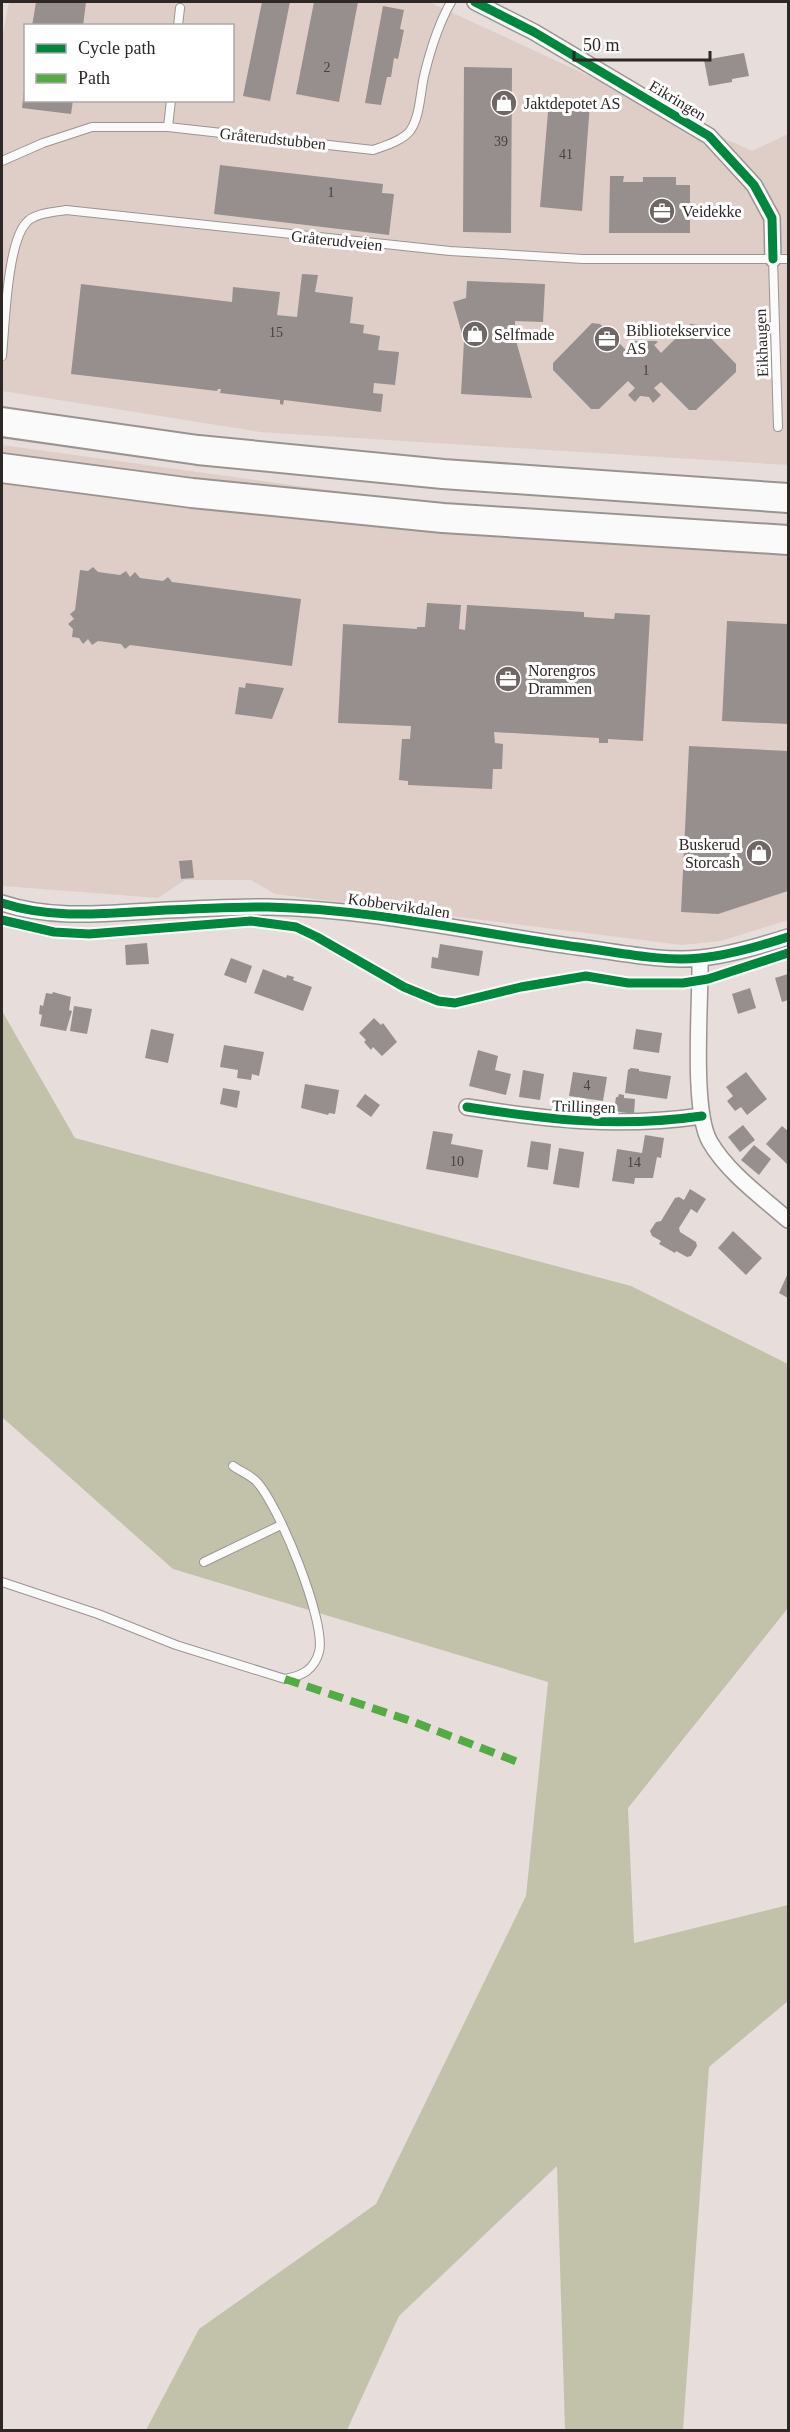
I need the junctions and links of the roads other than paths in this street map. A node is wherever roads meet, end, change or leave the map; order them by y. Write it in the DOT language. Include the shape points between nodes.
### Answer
graph roads {
  1 [pos="450,2"];
  2 [pos="475,2"];
  3 [pos="180,9"];
  4 [pos="178,24"];
  5 [pos="171,102"];
  6 [pos="168,127"];
  7 [pos="2,161"];
  8 [pos="781,259"];
  9 [pos="2,356"];
  10 [pos="2,423"];
  11 [pos="778,427"];
  12 [pos="2,468"];
  13 [pos="789,498"];
  14 [pos="789,540"];
  15 [pos="2,903"];
  16 [pos="789,937"];
  17 [pos="700,958"];
  18 [pos="467,1107"];
  19 [pos="702,1116"];
  20 [pos="789,1220"];
  21 [pos="233,1466"];
  22 [pos="281,1525"];
  23 [pos="204,1562"];
  24 [pos="2,1582"];
  1 -- 6 [label="lane, Gråterudstubben" via="425,72 416,116 409,132 391,143 373,150"];
  2 -- 8 [label="street, Eikringen" via="534,32 709,136 754,185 772,218"];
  3 -- 4 [label="lane"];
  5 -- 6 [label="lane"];
  6 -- 7 [label="lane, Gråterudstubben" via="92,127"];
  8 -- 9 [label="lane, Gråterudveien" via="582,260 441,250 66,210 27,221 17,238"];
  8 -- 11 [label="lane, Eikhaugen"];
  10 -- 13 [label="highway" via="198,450 443,474"];
  12 -- 14 [label="highway" via="192,493 443,518"];
  15 -- 17 [label="street, Kobbervikdalen" via="35,911 89,915 234,908 314,910 393,918 620,953"];
  16 -- 17 [label="street, Kobbervikdalen"];
  17 -- 19 [label="street"];
  18 -- 19 [label="street, Trillingen" via="587,1123"];
  19 -- 20 [label="street" via="717,1152"];
  21 -- 22 [label="lane" via="255,1480"];
  22 -- 23 [label="lane"];
  22 -- 24 [label="lane" via="306,1585 319,1644 312,1667 295,1677 285,1678 176,1645"];
}
